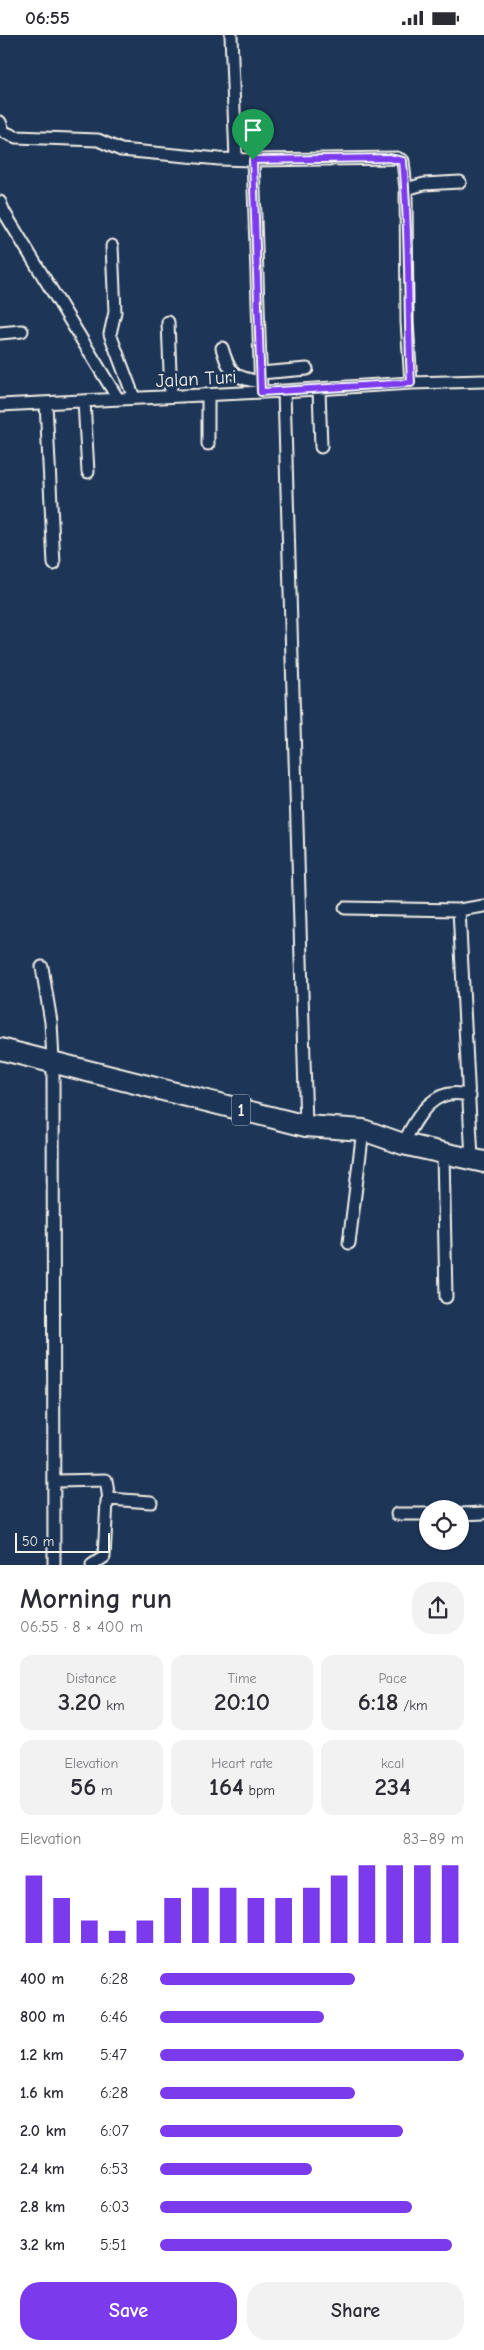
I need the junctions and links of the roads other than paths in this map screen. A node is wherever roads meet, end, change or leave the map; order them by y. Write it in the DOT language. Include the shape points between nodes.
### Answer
graph roads {
  1 [pos="231,35"];
  2 [pos="0,122"];
  3 [pos="236,159"];
  4 [pos="253,160"];
  5 [pos="460,182"];
  6 [pos="406,189"];
  7 [pos="0,203"];
  8 [pos="112,246"];
  9 [pos="168,322"];
  10 [pos="22,331"];
  11 [pos="0,333"];
  12 [pos="222,348"];
  13 [pos="307,369"];
  14 [pos="484,381"];
  15 [pos="260,382"];
  16 [pos="411,383"];
  17 [pos="318,389"];
  18 [pos="284,391"];
  19 [pos="208,395"];
  20 [pos="171,396"];
  21 [pos="134,398"];
  22 [pos="118,399"];
  23 [pos="84,401"];
  24 [pos="46,403"];
  25 [pos="0,405"];
  26 [pos="208,444"];
  27 [pos="321,447"];
  28 [pos="88,472"];
  29 [pos="54,564"];
  30 [pos="484,906"];
  31 [pos="345,908"];
  32 [pos="459,910"];
  33 [pos="42,967"];
  34 [pos="0,1049"];
  35 [pos="53,1061"];
  36 [pos="470,1095"];
  37 [pos="306,1126"];
  38 [pos="363,1130"];
  39 [pos="403,1144"];
  40 [pos="443,1153"];
  41 [pos="478,1161"];
  42 [pos="349,1243"];
  43 [pos="446,1297"];
  44 [pos="55,1481"];
  45 [pos="109,1499"];
  46 [pos="151,1502"];
  47 [pos="469,1513"];
  48 [pos="484,1513"];
  49 [pos="397,1514"];
  50 [pos="419,1514"];
  51 [pos="54,1565"];
  52 [pos="92,1565"];
  1 -- 3 [label="street"];
  2 -- 3 [label="street" via="4,132 16,137 98,140 121,150"];
  3 -- 4 [label="street"];
  4 -- 6 [label="street" via="397,158 403,161"];
  4 -- 15 [label="street"];
  5 -- 6 [label="street" via="424,184"];
  6 -- 16 [label="street"];
  7 -- 22 [label="street"];
  8 -- 21 [label="street" via="115,312 110,334"];
  9 -- 20 [label="street"];
  10 -- 11 [label="street"];
  12 -- 15 [label="street" via="232,374"];
  13 -- 15 [label="street"];
  14 -- 16 [label="street, Jalan Turi"];
  15 -- 18 [label="street, Jalan Turi"];
  15 -- 19 [label="street, Jalan Turi"];
  16 -- 17 [label="street, Jalan Turi"];
  17 -- 18 [label="street, Jalan Turi"];
  17 -- 27 [label="street"];
  18 -- 37 [label="street"];
  19 -- 20 [label="street, Jalan Turi"];
  19 -- 26 [label="street"];
  20 -- 21 [label="street, Jalan Turi"];
  21 -- 22 [label="street, Jalan Turi"];
  22 -- 23 [label="street, Jalan Turi"];
  23 -- 24 [label="street, Jalan Turi"];
  23 -- 28 [label="street"];
  24 -- 25 [label="street, Jalan Turi"];
  24 -- 29 [label="street"];
  30 -- 32 [label="street"];
  31 -- 32 [label="street"];
  32 -- 36 [label="street"];
  33 -- 35 [label="street"];
  34 -- 35 [label="highway, 1"];
  35 -- 37 [label="highway, 1"];
  35 -- 44 [label="street"];
  36 -- 39 [label="street" via="445,1094 421,1110"];
  36 -- 41 [label="street"];
  37 -- 38 [label="highway, 1"];
  38 -- 39 [label="highway, 1"];
  38 -- 42 [label="street"];
  39 -- 40 [label="highway, 1"];
  40 -- 41 [label="highway, 1"];
  40 -- 43 [label="street"];
  44 -- 45 [label="street" via="106,1480"];
  44 -- 51 [label="street"];
  45 -- 46 [label="street"];
  45 -- 52 [label="street" via="104,1519 104,1557"];
  47 -- 48 [label="street"];
  49 -- 50 [label="street"];
}
